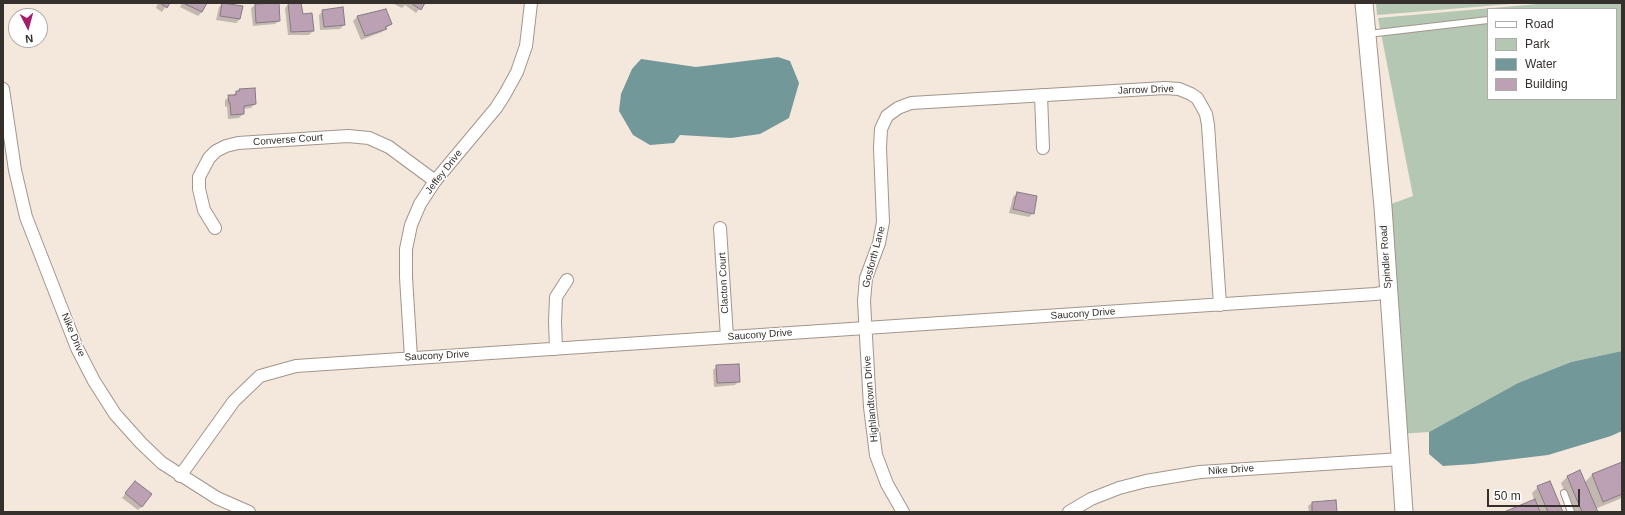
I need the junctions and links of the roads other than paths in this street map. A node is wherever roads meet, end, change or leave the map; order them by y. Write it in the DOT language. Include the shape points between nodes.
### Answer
graph roads {
  1 [pos="531,3"];
  2 [pos="1364,3"];
  3 [pos="1487,20"];
  4 [pos="1368,34"];
  5 [pos="3,89"];
  6 [pos="1041,95"];
  7 [pos="888,116"];
  8 [pos="1043,148"];
  9 [pos="8,155"];
  10 [pos="435,181"];
  11 [pos="215,228"];
  12 [pos="720,228"];
  13 [pos="567,280"];
  14 [pos="1389,292"];
  15 [pos="1220,305"];
  16 [pos="865,328"];
  17 [pos="727,337"];
  18 [pos="556,349"];
  19 [pos="411,358"];
  20 [pos="1401,459"];
  21 [pos="180,476"];
  22 [pos="1564,493"];
  23 [pos="249,512"];
  24 [pos="903,512"];
  25 [pos="1069,512"];
  26 [pos="1404,512"];
  27 [pos="1571,512"];
  1 -- 10 [label="street, Jeffey Drive" via="526,46 517,72 496,108"];
  2 -- 4 [label="street, Spindler Road"];
  3 -- 4 [label="lane"];
  4 -- 14 [label="street, Spindler Road"];
  5 -- 9 [label="street, Nike Drive"];
  6 -- 7 [label="street, Jarrow Drive" via="912,103 898,108"];
  6 -- 8 [label="street"];
  6 -- 15 [label="street, Jarrow Drive" via="1165,88 1179,89 1197,98 1206,114 1208,125"];
  7 -- 16 [label="street, Gosforth Lane" via="880,129 883,222 864,288"];
  9 -- 21 [label="street, Nike Drive" via="26,217 77,348 94,381 115,414 141,443"];
  10 -- 11 [label="street, Converse Court" via="389,147 369,138 348,136 238,143 226,146 209,158 199,177 204,210"];
  10 -- 19 [label="street, Jeffey Drive" via="420,204 411,226 406,249"];
  12 -- 17 [label="street, Clacton Court"];
  13 -- 18 [label="street" via="556,297"];
  14 -- 15 [label="street, Saucony Drive"];
  14 -- 20 [label="street, Spindler Road"];
  15 -- 16 [label="street, Saucony Drive"];
  16 -- 17 [label="street, Saucony Drive"];
  16 -- 24 [label="street, Highlandtown Drive" via="871,421 876,455 887,484"];
  17 -- 18 [label="street, Saucony Drive"];
  18 -- 19 [label="street, Saucony Drive"];
  19 -- 21 [label="street, Saucony Drive" via="296,366 260,376 234,401"];
  20 -- 25 [label="street, Nike Drive" via="1200,472 1119,488"];
  20 -- 26 [label="street, Spindler Road"];
  21 -- 23 [label="street, Nike Drive" via="217,498"];
  22 -- 27 [label="lane"];
}
